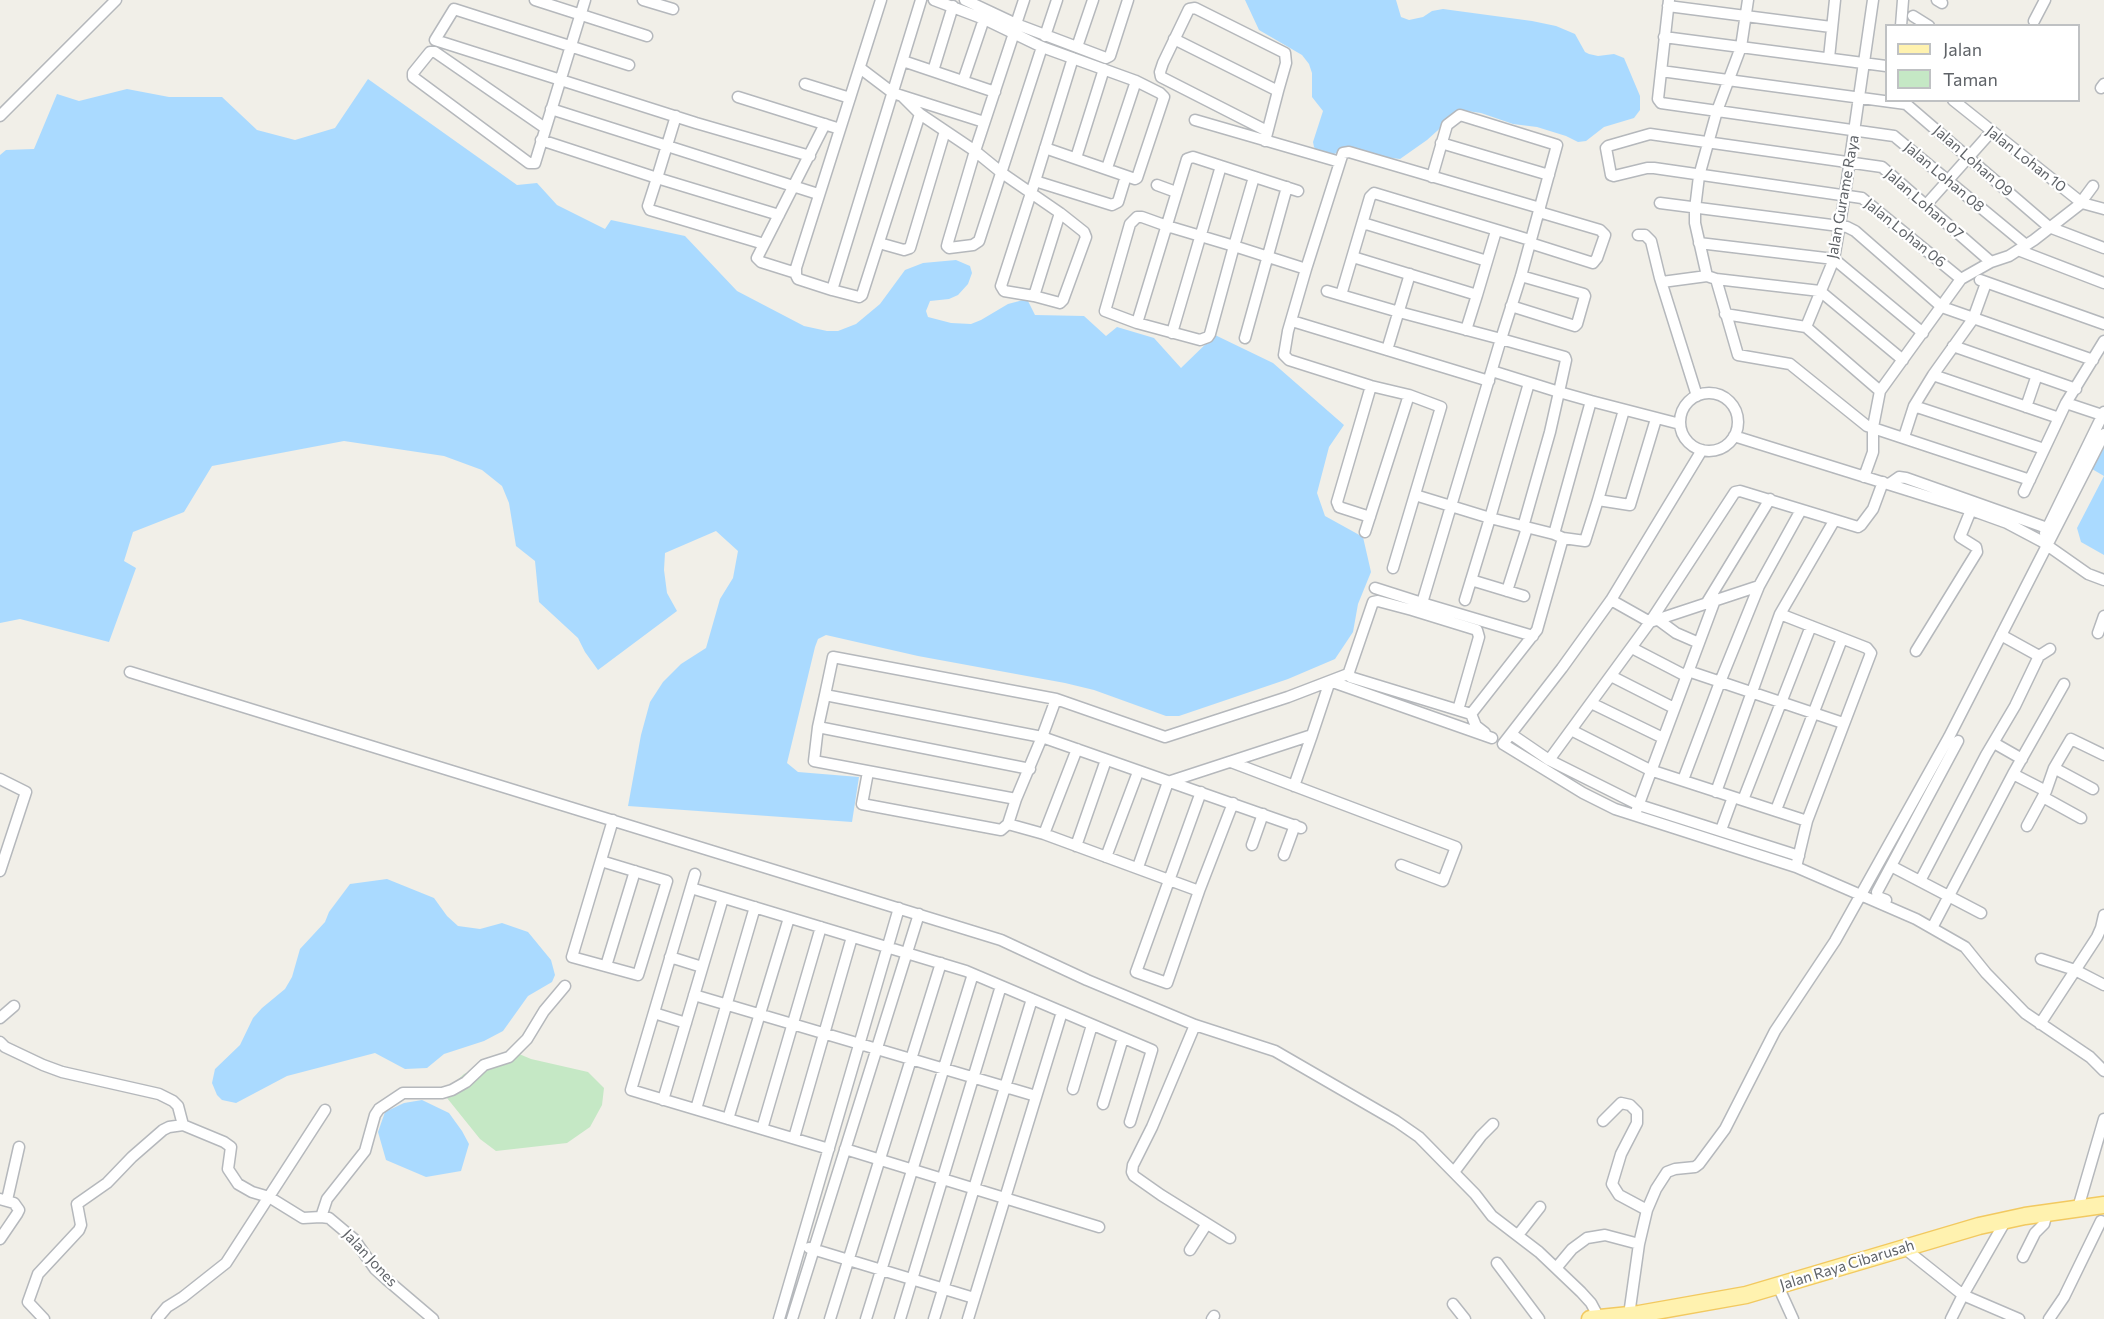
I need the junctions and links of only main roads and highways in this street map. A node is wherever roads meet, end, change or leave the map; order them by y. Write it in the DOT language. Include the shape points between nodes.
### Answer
graph roads {
  1 [pos="2095,1214"];
  2 [pos="1630,1316"];
  3 [pos="1594,1318"];
  1 -- 2 [label="main road, Jalan Raya Cibarusah" via="2047,1213 2006,1220 1734,1298"];
  2 -- 3 [label="main road, Jalan Raya Cibarusah"];
}
